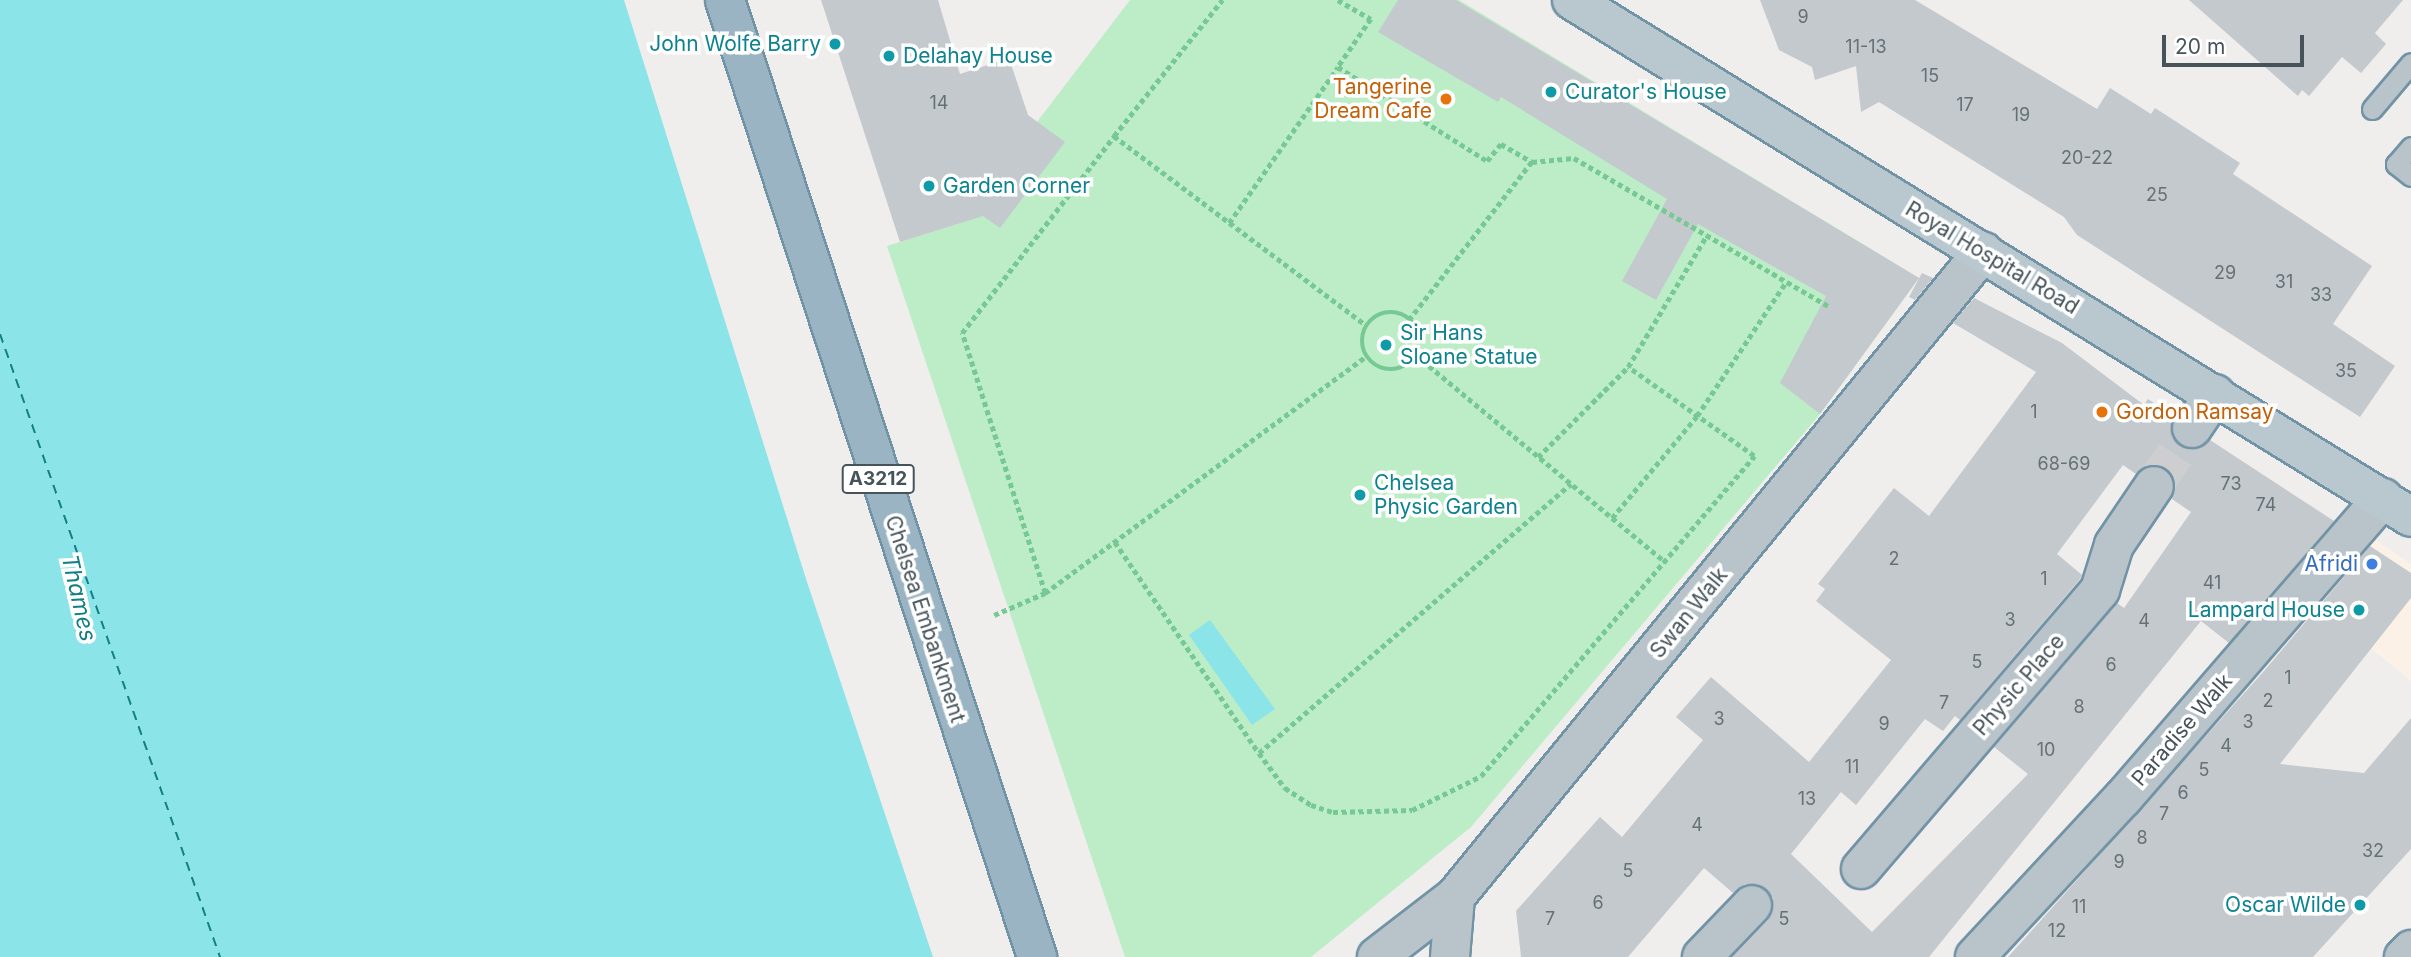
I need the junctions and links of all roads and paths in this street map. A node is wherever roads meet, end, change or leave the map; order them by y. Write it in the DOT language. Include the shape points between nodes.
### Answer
graph roads {
  1 [pos="725,0"];
  2 [pos="1222,0"];
  3 [pos="1338,0"];
  4 [pos="1572,0"];
  5 [pos="2411,63"];
  6 [pos="1338,67"];
  7 [pos="2372,109"];
  8 [pos="1114,136"];
  9 [pos="2411,147"];
  10 [pos="1532,162"];
  11 [pos="2411,176"];
  12 [pos="1229,223"];
  13 [pos="1707,236"];
  14 [pos="1983,252"];
  15 [pos="1786,282"];
  16 [pos="1828,306"];
  17 [pos="1410,319"];
  18 [pos="1366,325"];
  19 [pos="1416,355"];
  20 [pos="1366,356"];
  21 [pos="1628,367"];
  22 [pos="2215,394"];
  23 [pos="1697,416"];
  24 [pos="2192,428"];
  25 [pos="1538,457"];
  26 [pos="1571,484"];
  27 [pos="2154,486"];
  28 [pos="2397,507"];
  29 [pos="1612,519"];
  30 [pos="1115,542"];
  31 [pos="1664,561"];
  32 [pos="1673,569"];
  33 [pos="1045,593"];
  34 [pos="994,615"];
  35 [pos="1259,753"];
  36 [pos="1861,869"];
  37 [pos="1455,897"];
  38 [pos="1752,905"];
  39 [pos="2411,950"];
  40 [pos="1037,957"];
  41 [pos="1377,957"];
  42 [pos="1450,957"];
  43 [pos="1702,957"];
  44 [pos="1975,957"];
  45 [pos="2404,957"];
  1 -- 40 [label="highway, Chelsea Embankment / A3212"];
  2 -- 8 [label="path"];
  3 -- 6 [label="path" via="1371,19"];
  4 -- 14 [label="main road, Royal Hospital Road"];
  5 -- 7 [label="lane"];
  6 -- 10 [label="path" via="1487,161 1501,144"];
  6 -- 12 [label="path"];
  8 -- 12 [label="path"];
  8 -- 33 [label="path" via="962,333"];
  9 -- 11 [label="lane" via="2396,164"];
  10 -- 13 [label="path" via="1574,158"];
  10 -- 17 [label="path"];
  12 -- 18 [label="path"];
  13 -- 15 [label="path"];
  13 -- 21 [label="path"];
  14 -- 22 [label="main road, Royal Hospital Road"];
  14 -- 37 [label="street, Swan Walk"];
  15 -- 16 [label="path"];
  15 -- 23 [label="path"];
  17 -- 18 [label="path" via="1386,312"];
  17 -- 19 [label="path" via="1420,341"];
  18 -- 20 [label="path" via="1362,342"];
  19 -- 20 [label="path" via="1393,369 1380,367"];
  19 -- 25 [label="path"];
  20 -- 30 [label="path"];
  21 -- 23 [label="path"];
  21 -- 25 [label="path"];
  22 -- 24 [label="street"];
  22 -- 28 [label="main road, Royal Hospital Road"];
  23 -- 29 [label="path"];
  23 -- 31 [label="path" via="1754,456"];
  25 -- 26 [label="path"];
  26 -- 29 [label="path"];
  26 -- 35 [label="path"];
  27 -- 36 [label="street, Physic Place" via="2114,545 2099,590"];
  28 -- 44 [label="street, Paradise Walk"];
  29 -- 31 [label="path"];
  30 -- 33 [label="path"];
  30 -- 35 [label="path"];
  31 -- 32 [label="path"];
  31 -- 35 [label="path" via="1480,776 1436,802 1387,814 1333,812 1284,788"];
  33 -- 34 [label="path"];
  37 -- 41 [label="street, Swan Walk"];
  37 -- 42 [label="street"];
  38 -- 43 [label="street"];
  39 -- 45 [label="street"];
}
